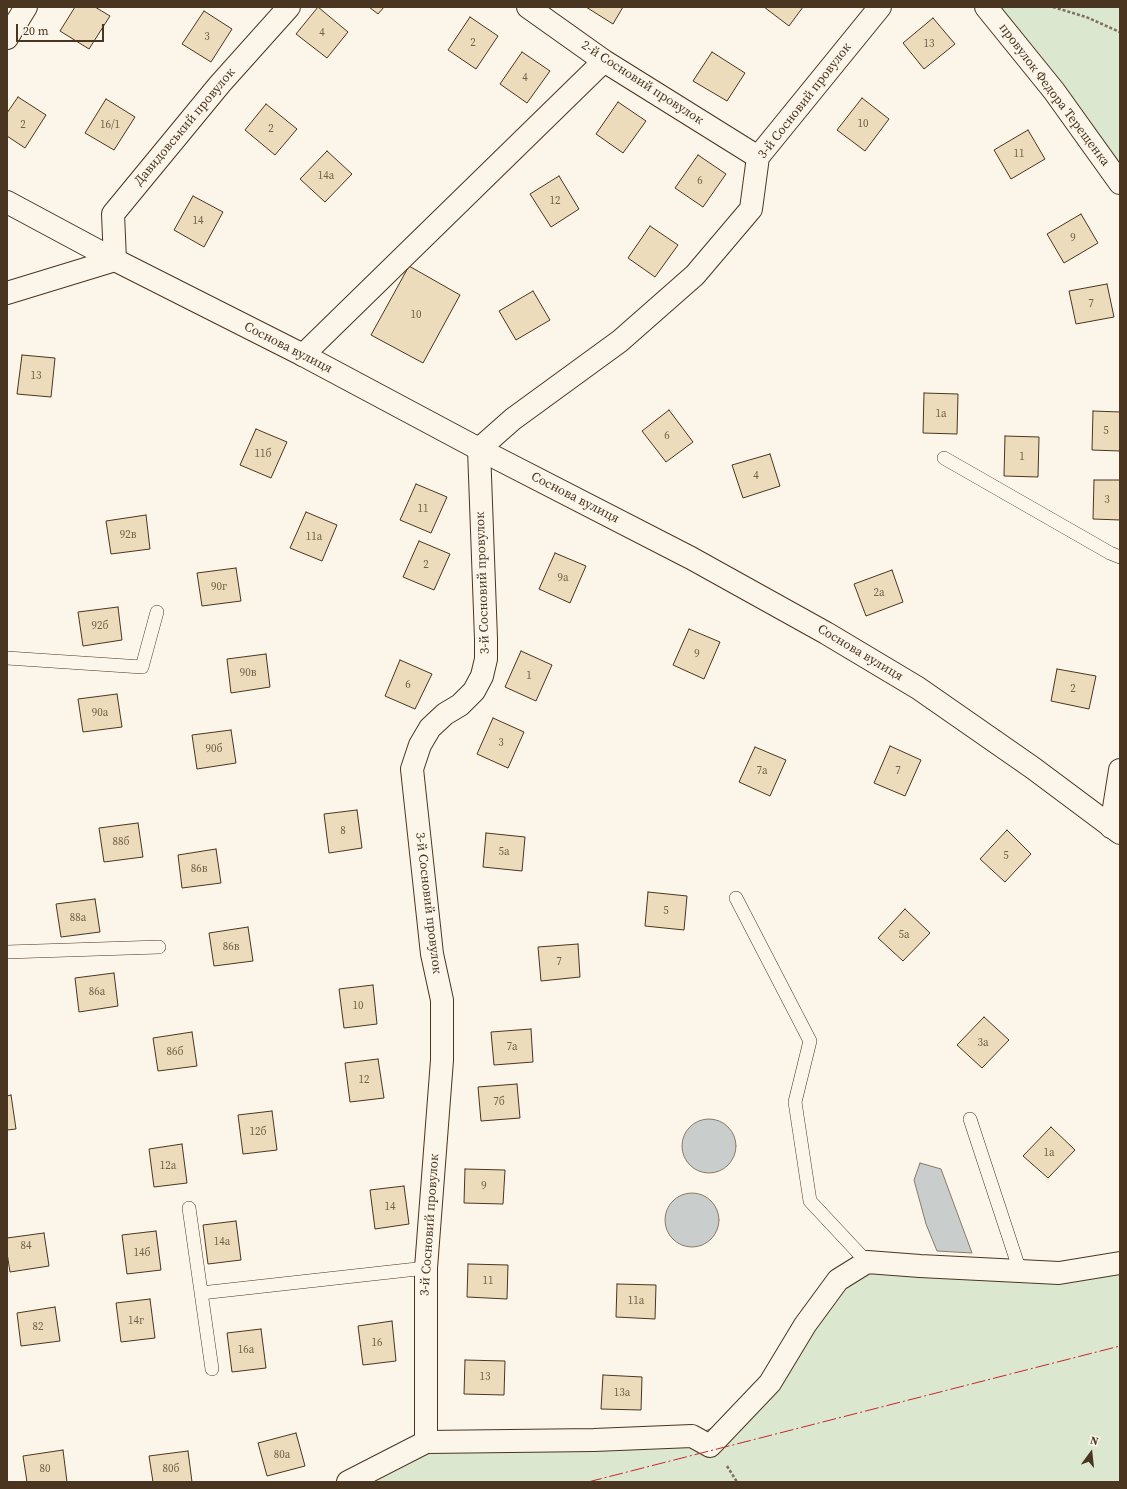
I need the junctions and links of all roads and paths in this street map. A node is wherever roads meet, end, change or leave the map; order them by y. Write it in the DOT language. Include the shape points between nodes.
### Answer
graph roads {
  1 [pos="26,7"];
  2 [pos="289,7"];
  3 [pos="528,7"];
  4 [pos="880,7"];
  5 [pos="986,7"];
  6 [pos="1053,7"];
  7 [pos="1120,32"];
  8 [pos="7,38"];
  9 [pos="604,61"];
  10 [pos="758,157"];
  11 [pos="1120,183"];
  12 [pos="7,202"];
  13 [pos="115,260"];
  14 [pos="7,293"];
  15 [pos="303,355"];
  16 [pos="479,449"];
  17 [pos="944,458"];
  18 [pos="1120,557"];
  19 [pos="157,612"];
  20 [pos="7,658"];
  21 [pos="1120,770"];
  22 [pos="1116,830"];
  23 [pos="736,898"];
  24 [pos="160,947"];
  25 [pos="7,952"];
  26 [pos="970,1119"];
  27 [pos="189,1208"];
  28 [pos="867,1262"];
  29 [pos="1120,1263"];
  30 [pos="426,1268"];
  31 [pos="1020,1271"];
  32 [pos="201,1293"];
  33 [pos="212,1369"];
  34 [pos="426,1442"];
  35 [pos="348,1482"];
  1 -- 8 [label="street"];
  2 -- 13 [label="street, Давидовський провулок" via="220,84 113,214"];
  3 -- 9 [label="street, 2-й Сосновий провулок"];
  4 -- 10 [label="street, 3-й Сосновий провулок"];
  5 -- 11 [label="street, провулок Федора Терещенка" via="1054,90"];
  6 -- 7 [label="path" via="1086,17"];
  9 -- 10 [label="street, 2-й Сосновий провулок"];
  9 -- 15 [label="street"];
  10 -- 16 [label="street, 3-й Сосновий провулок" via="751,209 695,275 620,341 513,419"];
  12 -- 13 [label="street, Соснова вулиця"];
  13 -- 14 [label="street"];
  13 -- 15 [label="street, Соснова вулиця"];
  15 -- 16 [label="street, Соснова вулиця"];
  16 -- 22 [label="street, Соснова вулиця" via="691,558 826,633 918,688"];
  16 -- 30 [label="street, 3-й Сосновий провулок" via="486,639 484,670 474,692 430,728 420,745 412,769 432,954 442,1000 442,1060"];
  17 -- 18 [label="lane"];
  19 -- 20 [label="lane" via="142,667"];
  21 -- 22 [label="street"];
  23 -- 28 [label="lane" via="810,1042 796,1102 810,1201"];
  24 -- 25 [label="lane"];
  26 -- 31 [label="lane"];
  27 -- 32 [label="lane"];
  28 -- 31 [label="street"];
  28 -- 34 [label="street" via="838,1280 805,1326 770,1383 710,1446 692,1436"];
  29 -- 31 [label="street" via="1059,1273"];
  30 -- 32 [label="lane"];
  30 -- 34 [label="street, 3-й Сосновий провулок"];
  32 -- 33 [label="lane"];
  34 -- 35 [label="street"];
}
